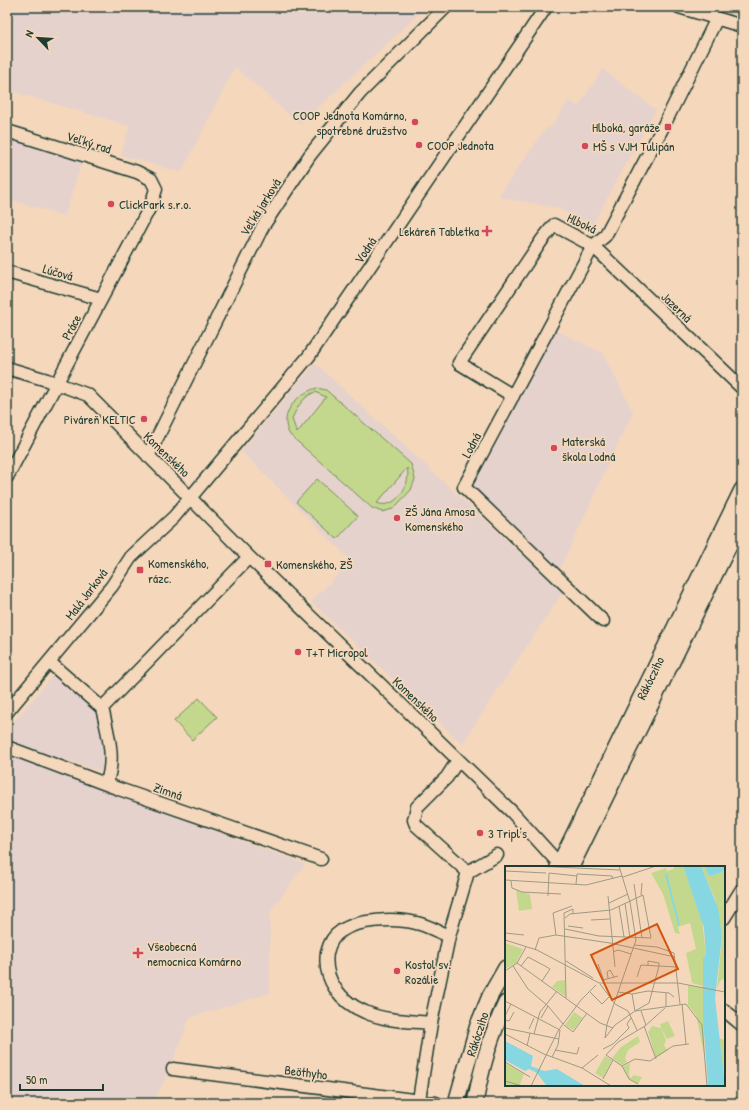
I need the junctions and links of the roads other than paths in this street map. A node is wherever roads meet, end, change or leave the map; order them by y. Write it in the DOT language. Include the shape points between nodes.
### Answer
graph roads {
  1 [pos="446,7"];
  2 [pos="546,7"];
  3 [pos="679,7"];
  4 [pos="717,18"];
  5 [pos="742,26"];
  6 [pos="7,131"];
  7 [pos="156,189"];
  8 [pos="593,246"];
  9 [pos="7,272"];
  10 [pos="101,299"];
  11 [pos="7,368"];
  12 [pos="57,383"];
  13 [pos="742,388"];
  14 [pos="513,396"];
  15 [pos="148,456"];
  16 [pos="12,457"];
  17 [pos="7,477"];
  18 [pos="742,490"];
  19 [pos="191,497"];
  20 [pos="742,519"];
  21 [pos="249,557"];
  22 [pos="603,621"];
  23 [pos="49,662"];
  24 [pos="102,708"];
  25 [pos="7,712"];
  26 [pos="7,747"];
  27 [pos="458,760"];
  28 [pos="106,784"];
  29 [pos="497,855"];
  30 [pos="320,859"];
  31 [pos="563,866"];
  32 [pos="468,872"];
  33 [pos="742,888"];
  34 [pos="725,916"];
  35 [pos="449,936"];
  36 [pos="505,970"];
  37 [pos="505,1006"];
  38 [pos="725,1011"];
  39 [pos="431,1023"];
  40 [pos="478,1025"];
  41 [pos="742,1025"];
  42 [pos="173,1069"];
  43 [pos="419,1100"];
  44 [pos="436,1103"];
  45 [pos="445,1103"];
  46 [pos="456,1103"];
  47 [pos="475,1103"];
  1 -- 15 [label="street, Veľká jarková" via="360,93 310,155 263,226"];
  2 -- 19 [label="street, Vodná" via="320,340"];
  3 -- 4 [label="street"];
  4 -- 5 [label="street"];
  4 -- 8 [label="street, Hlboká" via="605,236"];
  6 -- 7 [label="street, Veľký rad" via="137,172 151,179"];
  7 -- 10 [label="street, Práce" via="151,205"];
  8 -- 13 [label="street, Jazerná"];
  8 -- 14 [label="street, Lodná"];
  8 -- 14 [label="street, Hlboká" via="554,225 459,363"];
  9 -- 10 [label="street, Lúčová"];
  10 -- 12 [label="street, Práce"];
  11 -- 12 [label="street, Komenského"];
  12 -- 15 [label="street, Komenského" via="88,395"];
  12 -- 16 [label="street, Práce"];
  14 -- 22 [label="street, Lodná" via="464,487"];
  15 -- 19 [label="street, Komenského"];
  16 -- 17 [label="street, Práce"];
  18 -- 31 [label="main road, Rákócziho"];
  19 -- 21 [label="street, Komenského"];
  19 -- 23 [label="street, Malá Jarková" via="174,517 131,557 112,586"];
  20 -- 31 [label="main road, Rákócziho"];
  21 -- 24 [label="street"];
  21 -- 27 [label="street, Komenského"];
  23 -- 24 [label="street"];
  23 -- 25 [label="street, Malá Jarková"];
  24 -- 28 [label="street" via="111,752 110,774"];
  26 -- 28 [label="street, Zimná"];
  27 -- 31 [label="street, Komenského"];
  27 -- 32 [label="street" via="447,777 417,807 414,820 416,825"];
  28 -- 30 [label="street, Zimná"];
  29 -- 32 [label="street"];
  32 -- 35 [label="street"];
  33 -- 34 [label="street"];
  35 -- 39 [label="street"];
  35 -- 39 [label="street" via="417,923 373,922 347,927 334,937 328,949 327,970 331,982 350,1003 374,1016"];
  36 -- 40 [label="main road, Rákócziho"];
  37 -- 47 [label="main road, Rákócziho" via="488,1052"];
  38 -- 41 [label="street"];
  39 -- 43 [label="street"];
  40 -- 45 [label="main road" via="464,1050"];
  40 -- 46 [label="main road, Rákócziho"];
  42 -- 43 [label="street, Beöthyho"];
  43 -- 44 [label="street, Beöthyho"];
}
